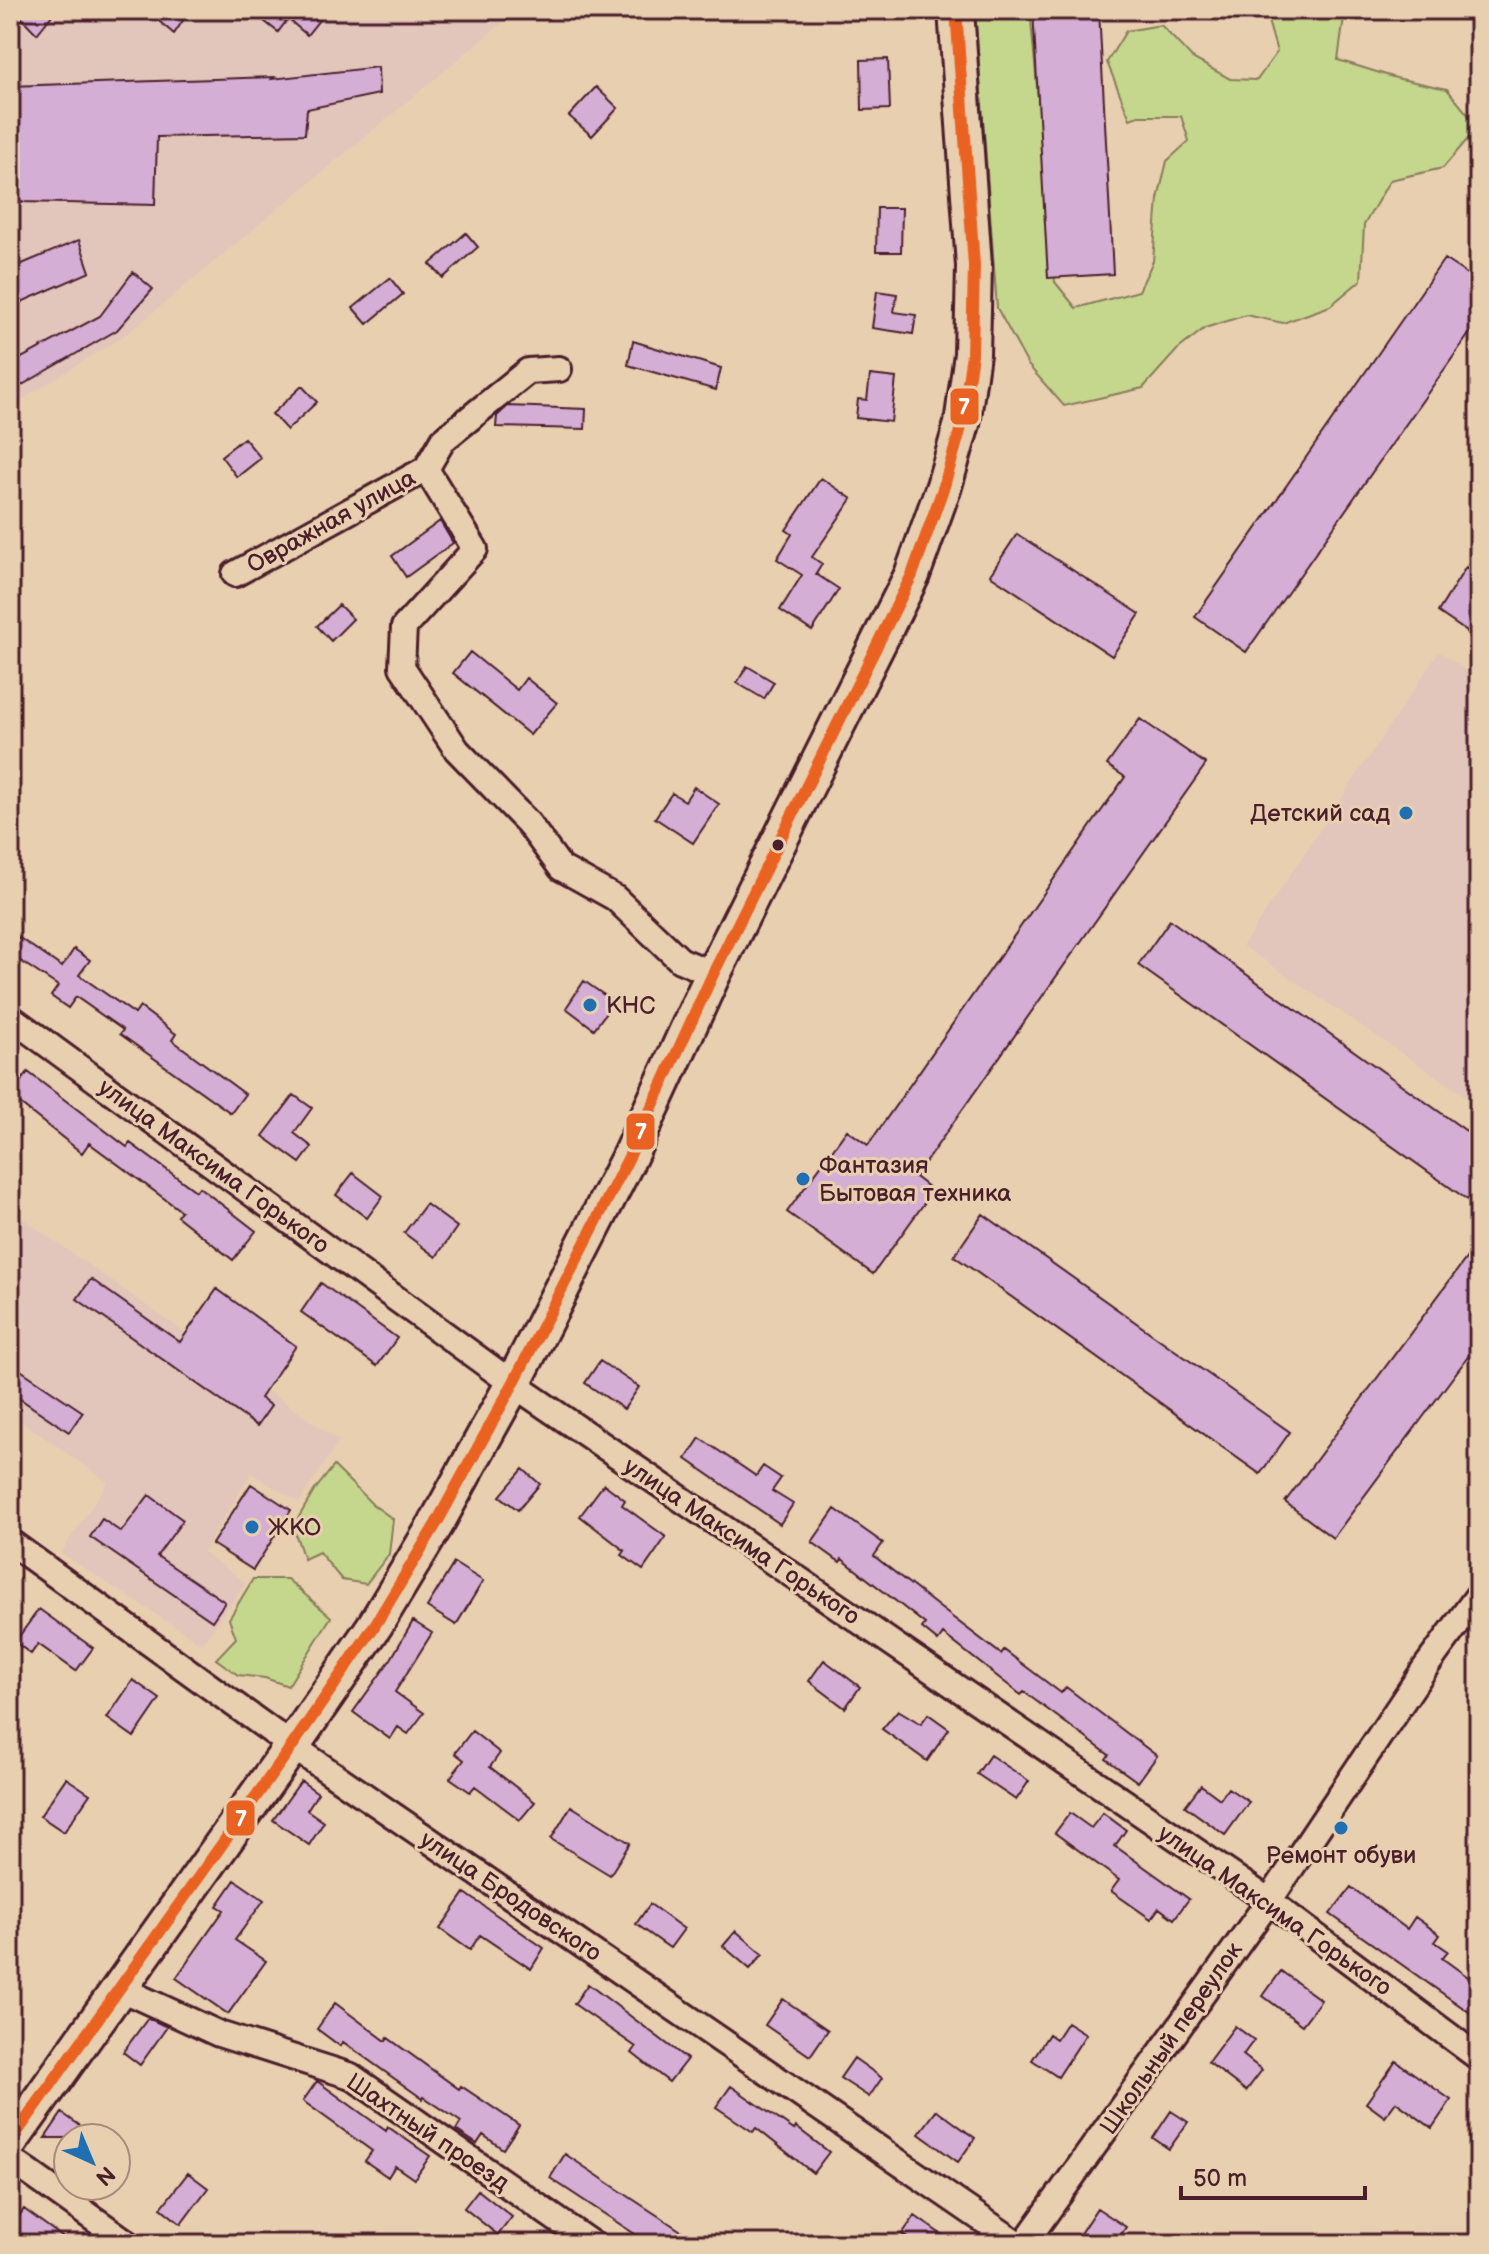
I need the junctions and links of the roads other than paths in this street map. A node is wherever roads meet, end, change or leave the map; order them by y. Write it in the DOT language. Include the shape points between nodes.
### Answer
graph roads {
  1 [pos="956,10"];
  2 [pos="559,369"];
  3 [pos="426,469"];
  4 [pos="235,574"];
  5 [pos="713,974"];
  6 [pos="10,1017"];
  7 [pos="513,1384"];
  8 [pos="10,1542"];
  9 [pos="1479,1594"];
  10 [pos="292,1746"];
  11 [pos="1269,1901"];
  12 [pos="119,1988"];
  13 [pos="1479,2058"];
  14 [pos="10,2142"];
  15 [pos="10,2159"];
  16 [pos="129,2244"];
  17 [pos="592,2244"];
  18 [pos="1018,2244"];
  19 [pos="1024,2244"];
  1 -- 5 [label="main road" via="974,266 972,354 962,424 912,575"];
  2 -- 3 [label="street" via="528,371 443,440"];
  3 -- 4 [label="street, Овражная улица"];
  3 -- 5 [label="street" via="475,549 404,627 402,667 457,750 528,823 561,868 615,898 680,960"];
  5 -- 7 [label="main road" via="630,1155"];
  6 -- 7 [label="street, улица Максима Горького"];
  7 -- 10 [label="main road" via="375,1625"];
  7 -- 11 [label="street, улица Максима Горького"];
  8 -- 10 [label="street, улица Бродовского"];
  9 -- 11 [label="street, Школьный переулок"];
  10 -- 12 [label="main road"];
  10 -- 18 [label="street, улица Бродовского"];
  11 -- 13 [label="street, улица Максима Горького"];
  11 -- 19 [label="street, Школьный переулок"];
  12 -- 14 [label="main road"];
  12 -- 17 [label="street, Шахтный проезд" via="219,2034 351,2076"];
  15 -- 16 [label="street"];
}
